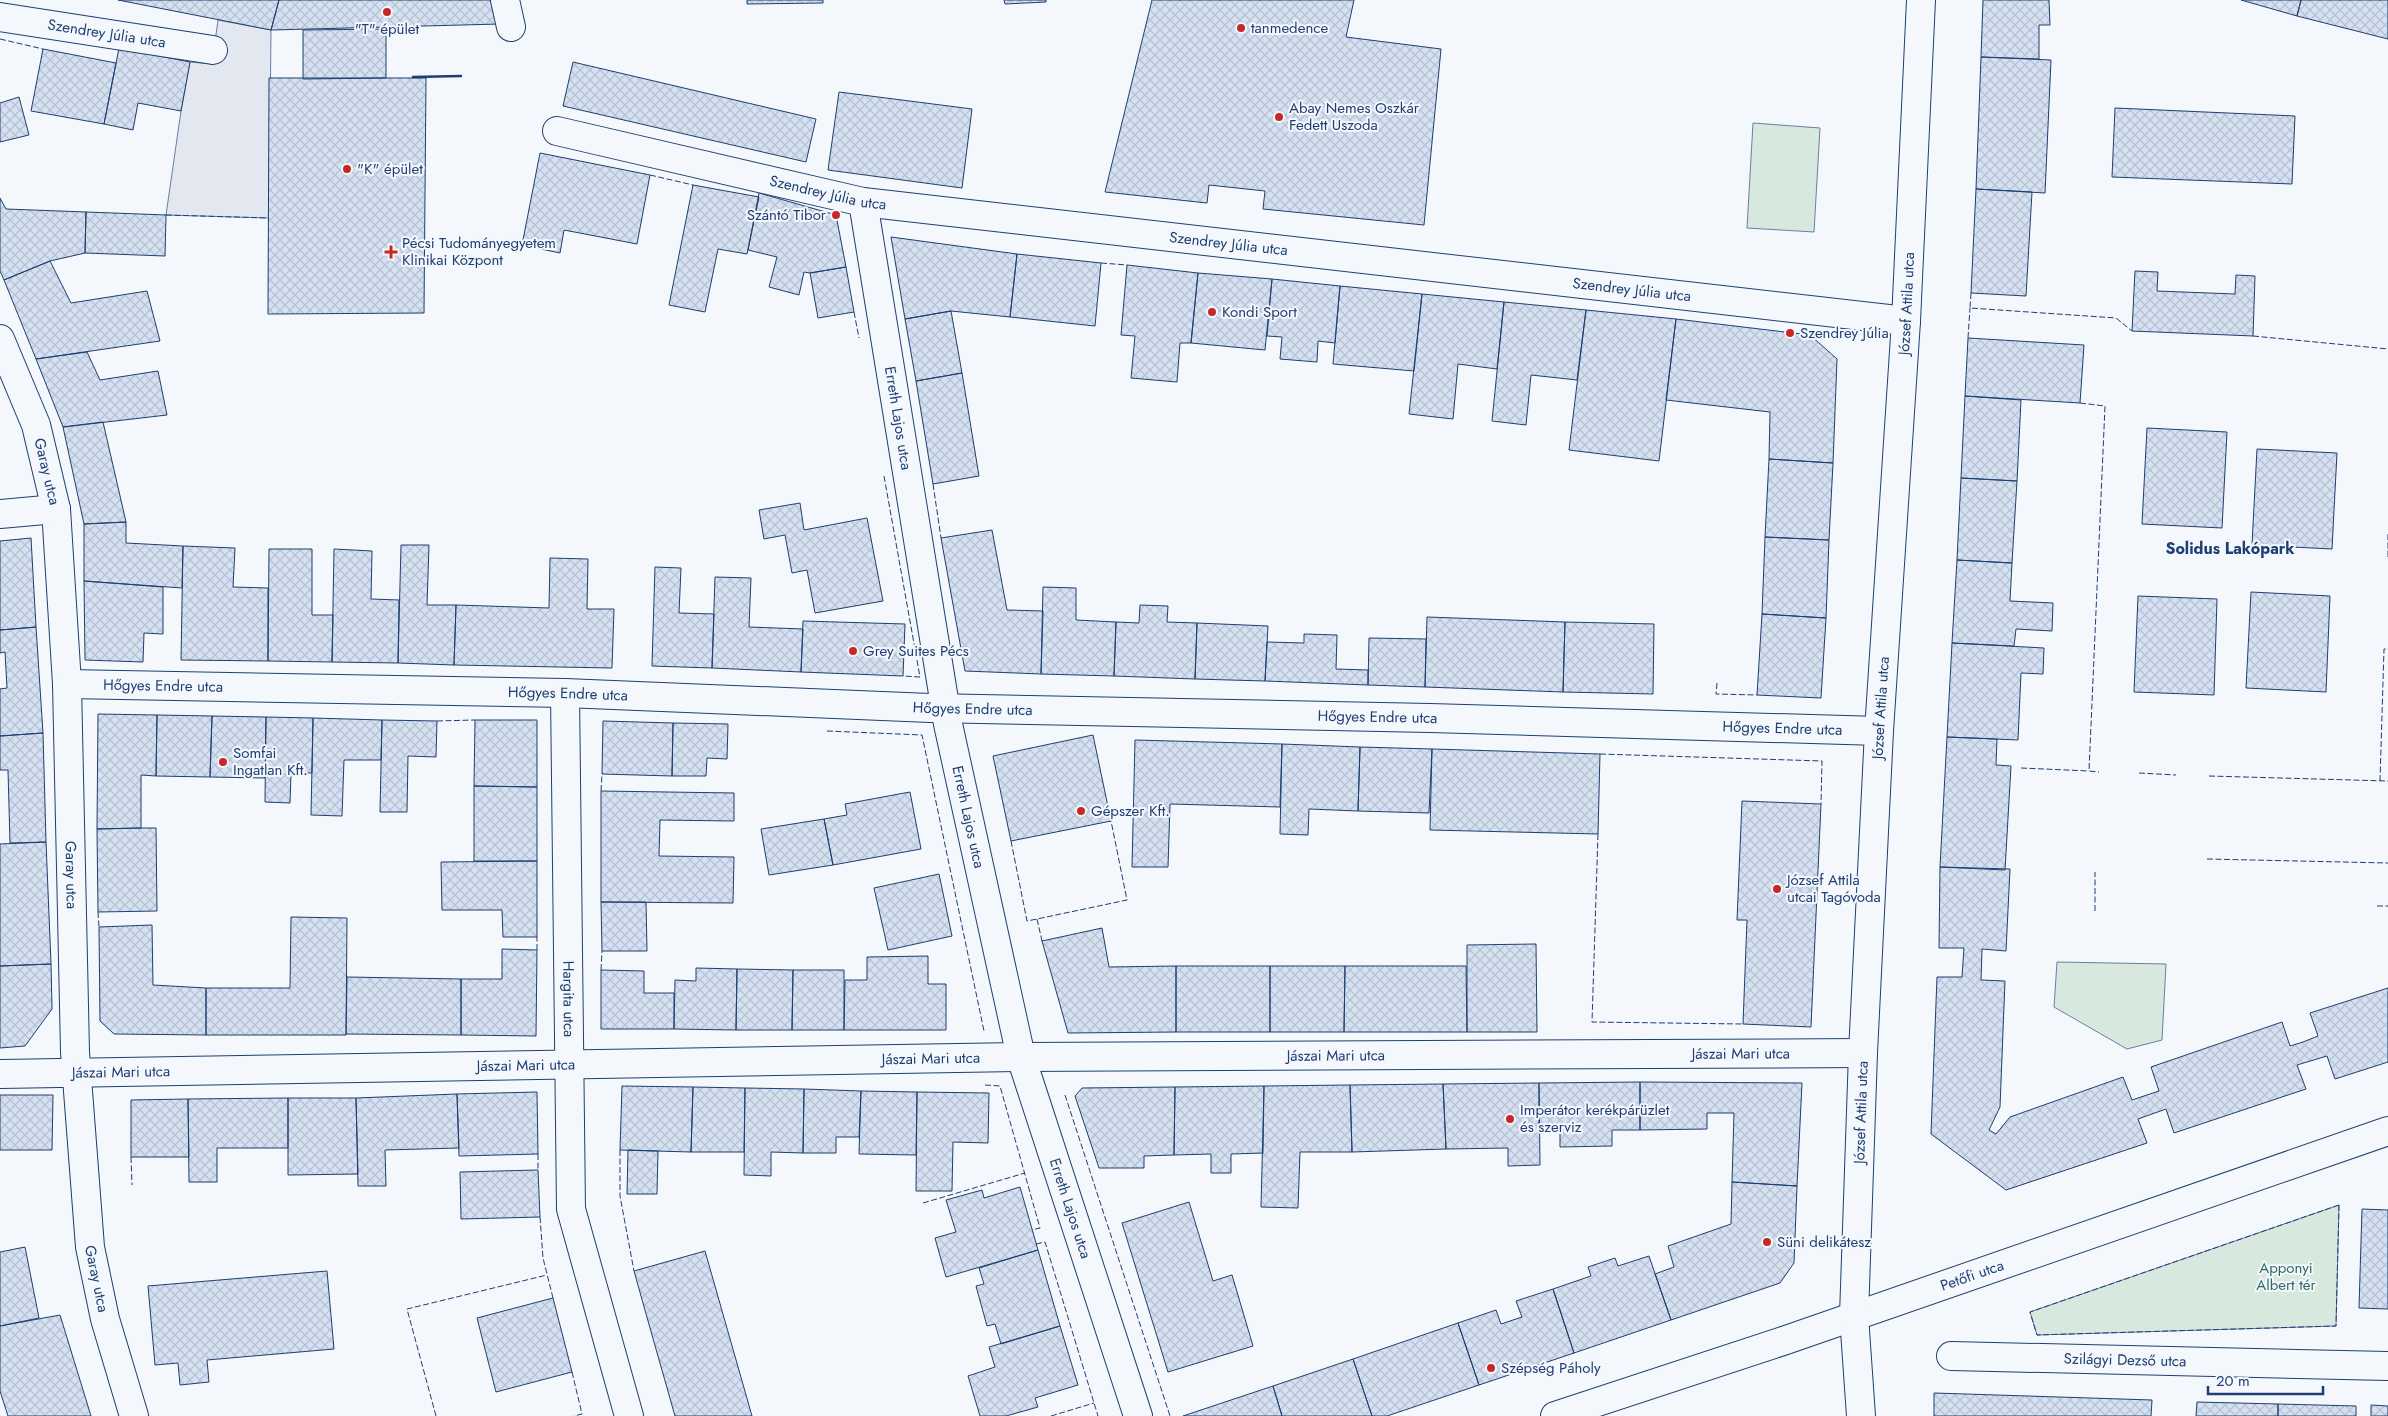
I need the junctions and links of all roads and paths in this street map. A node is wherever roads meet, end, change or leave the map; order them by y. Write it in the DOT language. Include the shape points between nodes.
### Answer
graph roads {
  1 [pos="505,0"];
  2 [pos="1920,0"];
  3 [pos="0,17"];
  4 [pos="510,27"];
  5 [pos="213,50"];
  6 [pos="557,131"];
  7 [pos="863,202"];
  8 [pos="1906,320"];
  9 [pos="0,339"];
  10 [pos="56,509"];
  11 [pos="0,514"];
  12 [pos="67,684"];
  13 [pos="565,693"];
  14 [pos="946,708"];
  15 [pos="1879,731"];
  16 [pos="1863,1053"];
  17 [pos="1021,1057"];
  18 [pos="570,1066"];
  19 [pos="76,1071"];
  20 [pos="0,1074"];
  21 [pos="2388,1130"];
  22 [pos="1854,1316"];
  23 [pos="1951,1356"];
  24 [pos="2388,1366"];
  25 [pos="134,1416"];
  26 [pos="629,1416"];
  27 [pos="1138,1416"];
  28 [pos="1555,1416"];
  29 [pos="1861,1416"];
  1 -- 4 [label="street"];
  2 -- 8 [label="street, József Attila utca"];
  3 -- 5 [label="street, Szendrey Júlia utca"];
  6 -- 7 [label="street, Szendrey Júlia utca"];
  7 -- 8 [label="street, Szendrey Júlia utca"];
  7 -- 14 [label="street, Erreth Lajos utca"];
  8 -- 15 [label="street, József Attila utca"];
  9 -- 10 [label="street, Garay utca" via="36,425"];
  10 -- 11 [label="street"];
  10 -- 12 [label="street, Garay utca"];
  12 -- 13 [label="street, Hőgyes Endre utca"];
  12 -- 19 [label="street, Garay utca"];
  13 -- 14 [label="street, Hőgyes Endre utca"];
  13 -- 18 [label="street, Hargita utca"];
  14 -- 15 [label="street, Hőgyes Endre utca"];
  14 -- 17 [label="street, Erreth Lajos utca"];
  15 -- 16 [label="street, József Attila utca"];
  16 -- 17 [label="street, Jászai Mari utca"];
  16 -- 22 [label="street, József Attila utca"];
  17 -- 18 [label="street, Jászai Mari utca"];
  17 -- 27 [label="street, Erreth Lajos utca"];
  18 -- 19 [label="street, Jászai Mari utca"];
  18 -- 26 [label="street, Hargita utca" via="571,1209"];
  19 -- 20 [label="street, Jászai Mari utca"];
  19 -- 25 [label="street, Garay utca" via="90,1247 105,1319"];
  21 -- 22 [label="street, Petőfi utca"];
  22 -- 28 [label="street, Petőfi utca"];
  22 -- 29 [label="street, József Attila utca"];
  23 -- 24 [label="street, Szilágyi Dezső utca"];
}
